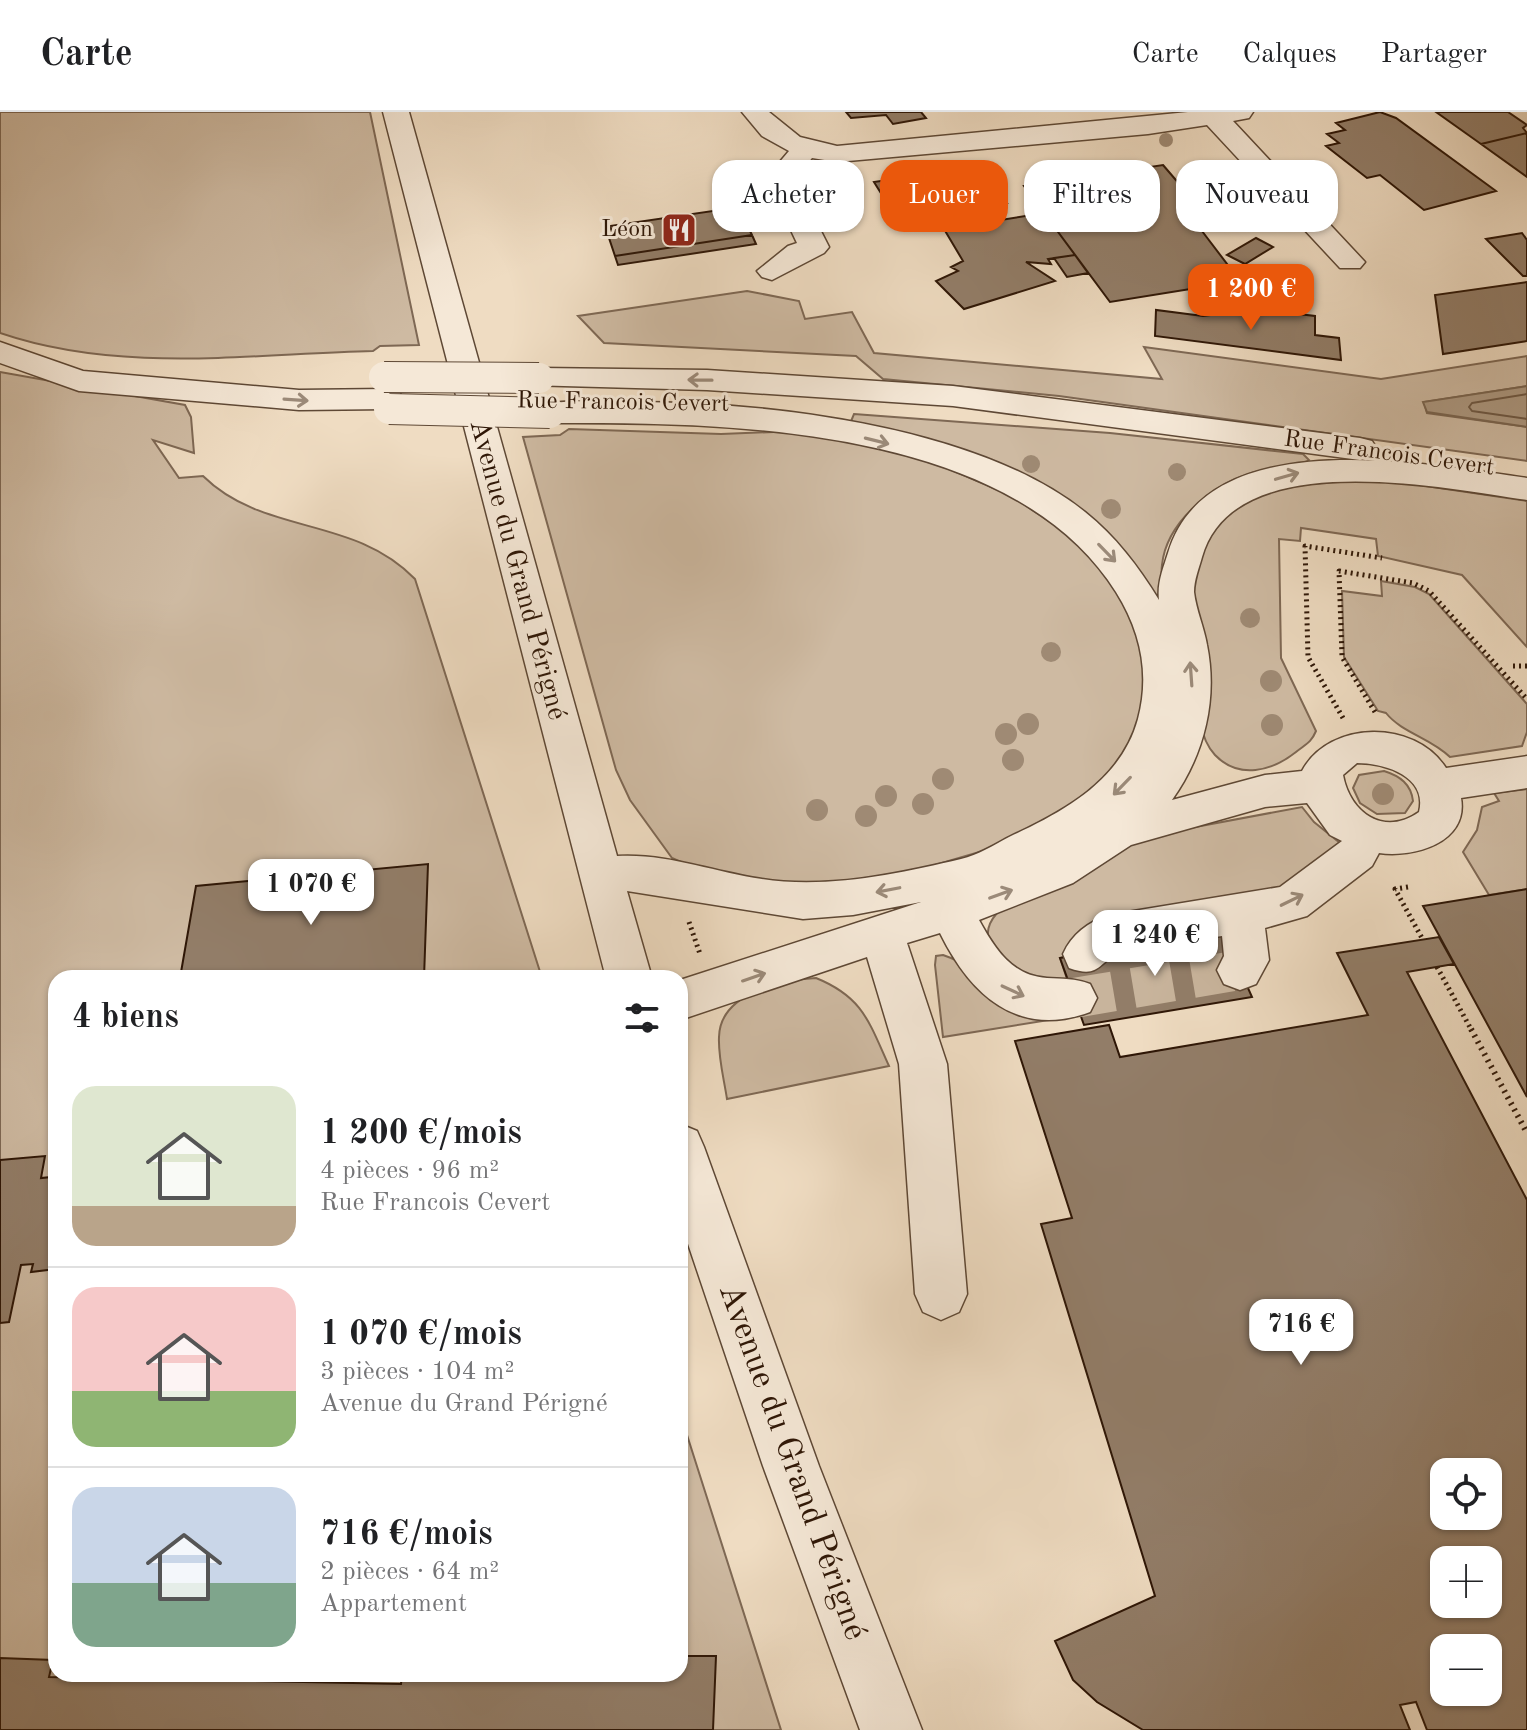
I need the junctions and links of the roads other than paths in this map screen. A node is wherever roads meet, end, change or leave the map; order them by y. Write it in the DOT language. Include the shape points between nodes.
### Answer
graph roads {
  1 [pos="396,112"];
  2 [pos="415,112"];
  3 [pos="755,112"];
  4 [pos="1221,113"];
  5 [pos="804,150"];
  6 [pos="410,162"];
  7 [pos="1350,262"];
  8 [pos="772,271"];
  9 [pos="0,352"];
  10 [pos="387,395"];
  11 [pos="545,397"];
  12 [pos="1527,474"];
  13 [pos="1527,489"];
  14 [pos="1186,739"];
  15 [pos="1527,772"];
  16 [pos="1321,785"];
  17 [pos="1438,786"];
  18 [pos="1265,791"];
  19 [pos="1122,831"];
  20 [pos="1368,835"];
  21 [pos="599,875"];
  22 [pos="951,910"];
  23 [pos="1241,915"];
  24 [pos="882,933"];
  25 [pos="1085,954"];
  26 [pos="627,970"];
  27 [pos="1240,970"];
  28 [pos="688,997"];
  29 [pos="1074,998"];
  30 [pos="688,1170"];
  31 [pos="941,1294"];
  32 [pos="891,1730"];
  1 -- 6 [label="street, Avenue du Grand Périgné"];
  2 -- 6 [label="street, Avenue du Grand Périgné"];
  3 -- 5 [label="street" via="783,140"];
  4 -- 5 [label="street" via="1148,126 852,152"];
  4 -- 7 [label="street"];
  5 -- 8 [label="street" via="786,171 785,188 825,250 798,252"];
  6 -- 21 [label="street, Avenue du Grand Périgné"];
  9 -- 10 [label="street"];
  9 -- 10 [label="street, one-way" via="79,381 340,403"];
  10 -- 11 [label="street, bridge"];
  11 -- 12 [label="street, Rue Francois Cevert" via="1251,435"];
  11 -- 21 [label="street, one-way" via="777,421 927,453 1010,483 1053,507 1110,555 1134,586 1155,632 1166,679 1157,728 1135,773 1102,806 1059,833 973,874 842,899 786,900 669,876 627,871"];
  14 -- 13 [label="street, one-way" via="1194,675 1176,586 1194,525 1231,495 1303,472 1357,468"];
  14 -- 18 [label="street" via="1200,763 1214,774"];
  14 -- 19 [label="street" via="1169,773"];
  15 -- 17 [label="street"];
  16 -- 17 [label="street" via="1329,759 1342,751 1376,747 1412,760"];
  16 -- 18 [label="street"];
  16 -- 20 [label="street" via="1336,814"];
  17 -- 20 [label="street" via="1442,813 1426,833 1398,840"];
  18 -- 19 [label="street"];
  22 -- 19 [label="street, one-way" via="1080,860"];
  23 -- 20 [label="street, one-way" via="1292,903 1357,854"];
  21 -- 26 [label="street, Avenue du Grand Périgné"];
  22 -- 24 [label="street"];
  22 -- 29 [label="street, one-way" via="983,970 997,983 1028,998"];
  23 -- 25 [label="street" via="1109,934"];
  23 -- 27 [label="street" via="1247,960"];
  28 -- 24 [label="street, one-way"];
  24 -- 31 [label="street" via="923,1064"];
  30 -- 32 [label="street, Avenue du Grand Périgné" via="791,1466"];
}
